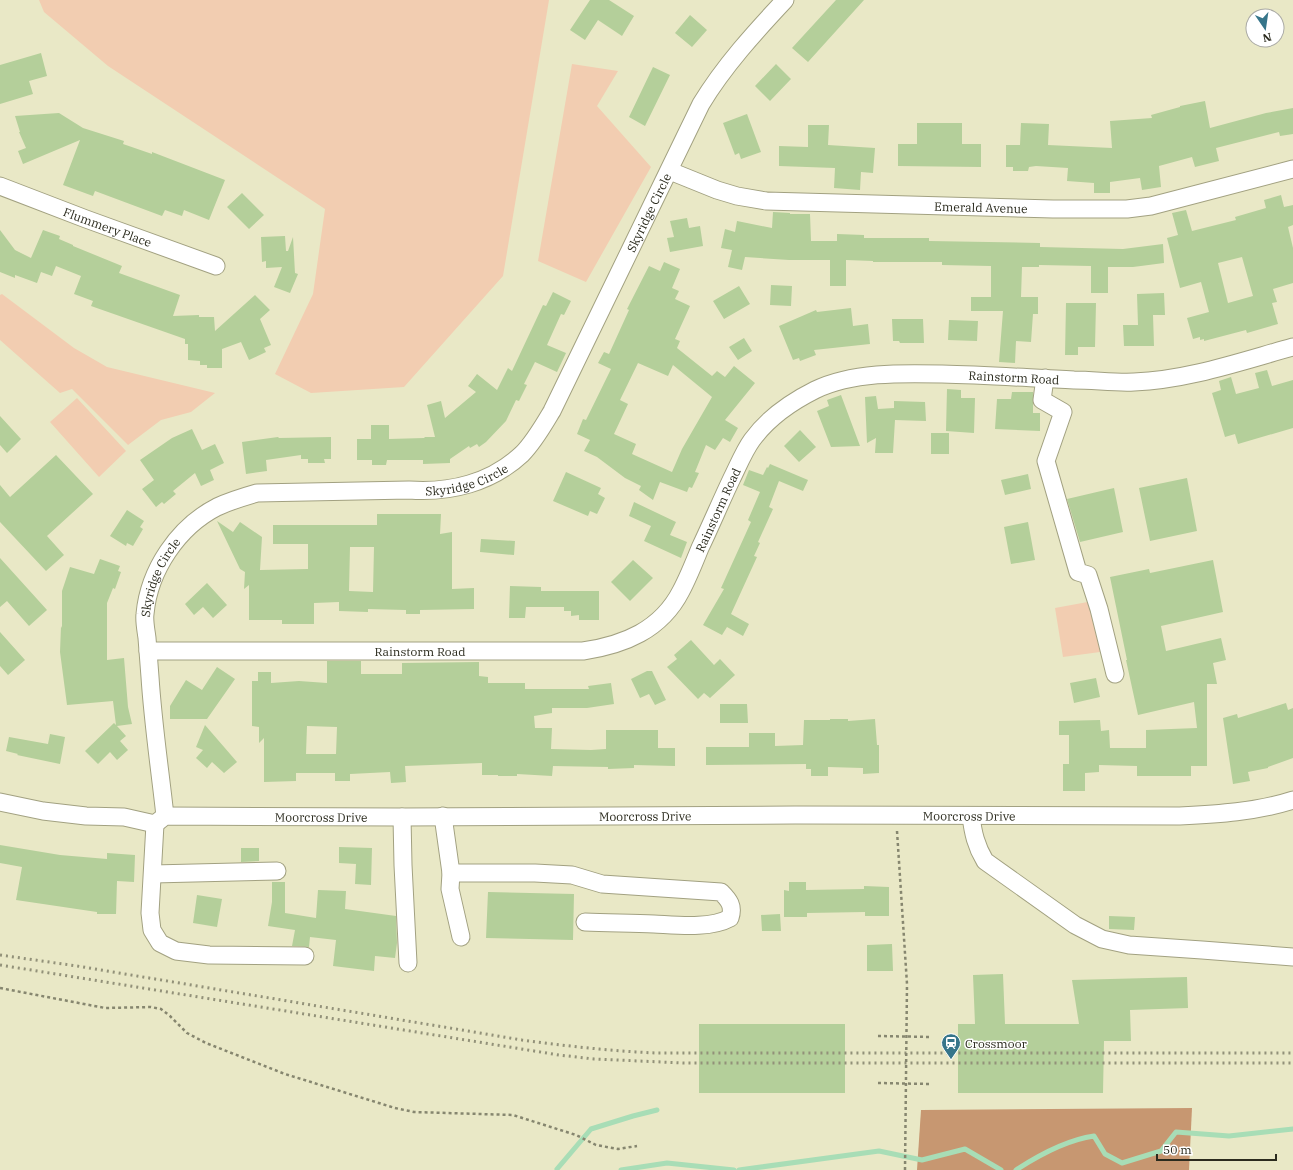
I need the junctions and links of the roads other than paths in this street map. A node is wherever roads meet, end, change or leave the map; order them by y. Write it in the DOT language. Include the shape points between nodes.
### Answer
graph roads {
  1 [pos="785,0"];
  2 [pos="1293,169"];
  3 [pos="670,171"];
  4 [pos="0,186"];
  5 [pos="216,266"];
  6 [pos="1293,347"];
  7 [pos="1045,378"];
  8 [pos="148,651"];
  9 [pos="1115,674"];
  10 [pos="1293,800"];
  11 [pos="0,802"];
  12 [pos="443,816"];
  13 [pos="971,816"];
  14 [pos="402,817"];
  15 [pos="160,820"];
  16 [pos="277,871"];
  17 [pos="451,873"];
  18 [pos="153,874"];
  19 [pos="585,922"];
  20 [pos="461,937"];
  21 [pos="305,956"];
  22 [pos="1293,957"];
  23 [pos="408,963"];
  1 -- 3 [label="street, Skyridge Circle" via="712,85"];
  2 -- 3 [label="street, Emerald Avenue" via="1151,206 1127,209 766,201 717,190"];
  3 -- 8 [label="street, Skyridge Circle" via="555,405 522,453 496,474 445,490 257,493 216,508 193,523 177,539 154,577 144,615"];
  4 -- 5 [label="street, Flummery Place"];
  6 -- 7 [label="street, Rainstorm Road" via="1160,380 1134,382"];
  7 -- 8 [label="street, Rainstorm Road" via="927,374 862,376 819,388 799,398 766,424 752,441 680,593 670,608 641,634 606,648 583,652"];
  7 -- 9 [label="street" via="1042,400 1063,412 1046,461 1078,572 1088,575"];
  8 -- 15 [label="street, Skyridge Circle"];
  10 -- 13 [label="street, Moorcross Drive" via="1235,812 1192,815"];
  11 -- 15 [label="street, Moorcross Drive" via="86,816"];
  12 -- 13 [label="street, Moorcross Drive"];
  12 -- 14 [label="street, Moorcross Drive"];
  12 -- 17 [label="street"];
  13 -- 22 [label="street" via="974,837 985,861 1075,925 1102,939 1128,945"];
  14 -- 15 [label="street, Moorcross Drive"];
  14 -- 23 [label="street"];
  15 -- 18 [label="street, Skyridge Circle"];
  16 -- 18 [label="street"];
  17 -- 19 [label="street" via="535,872 572,875 618,886 721,892 732,906 730,918 714,923"];
  17 -- 20 [label="street" via="450,889"];
  18 -- 21 [label="street, Skyridge Circle" via="152,930 160,943 176,951 209,955"];
}
